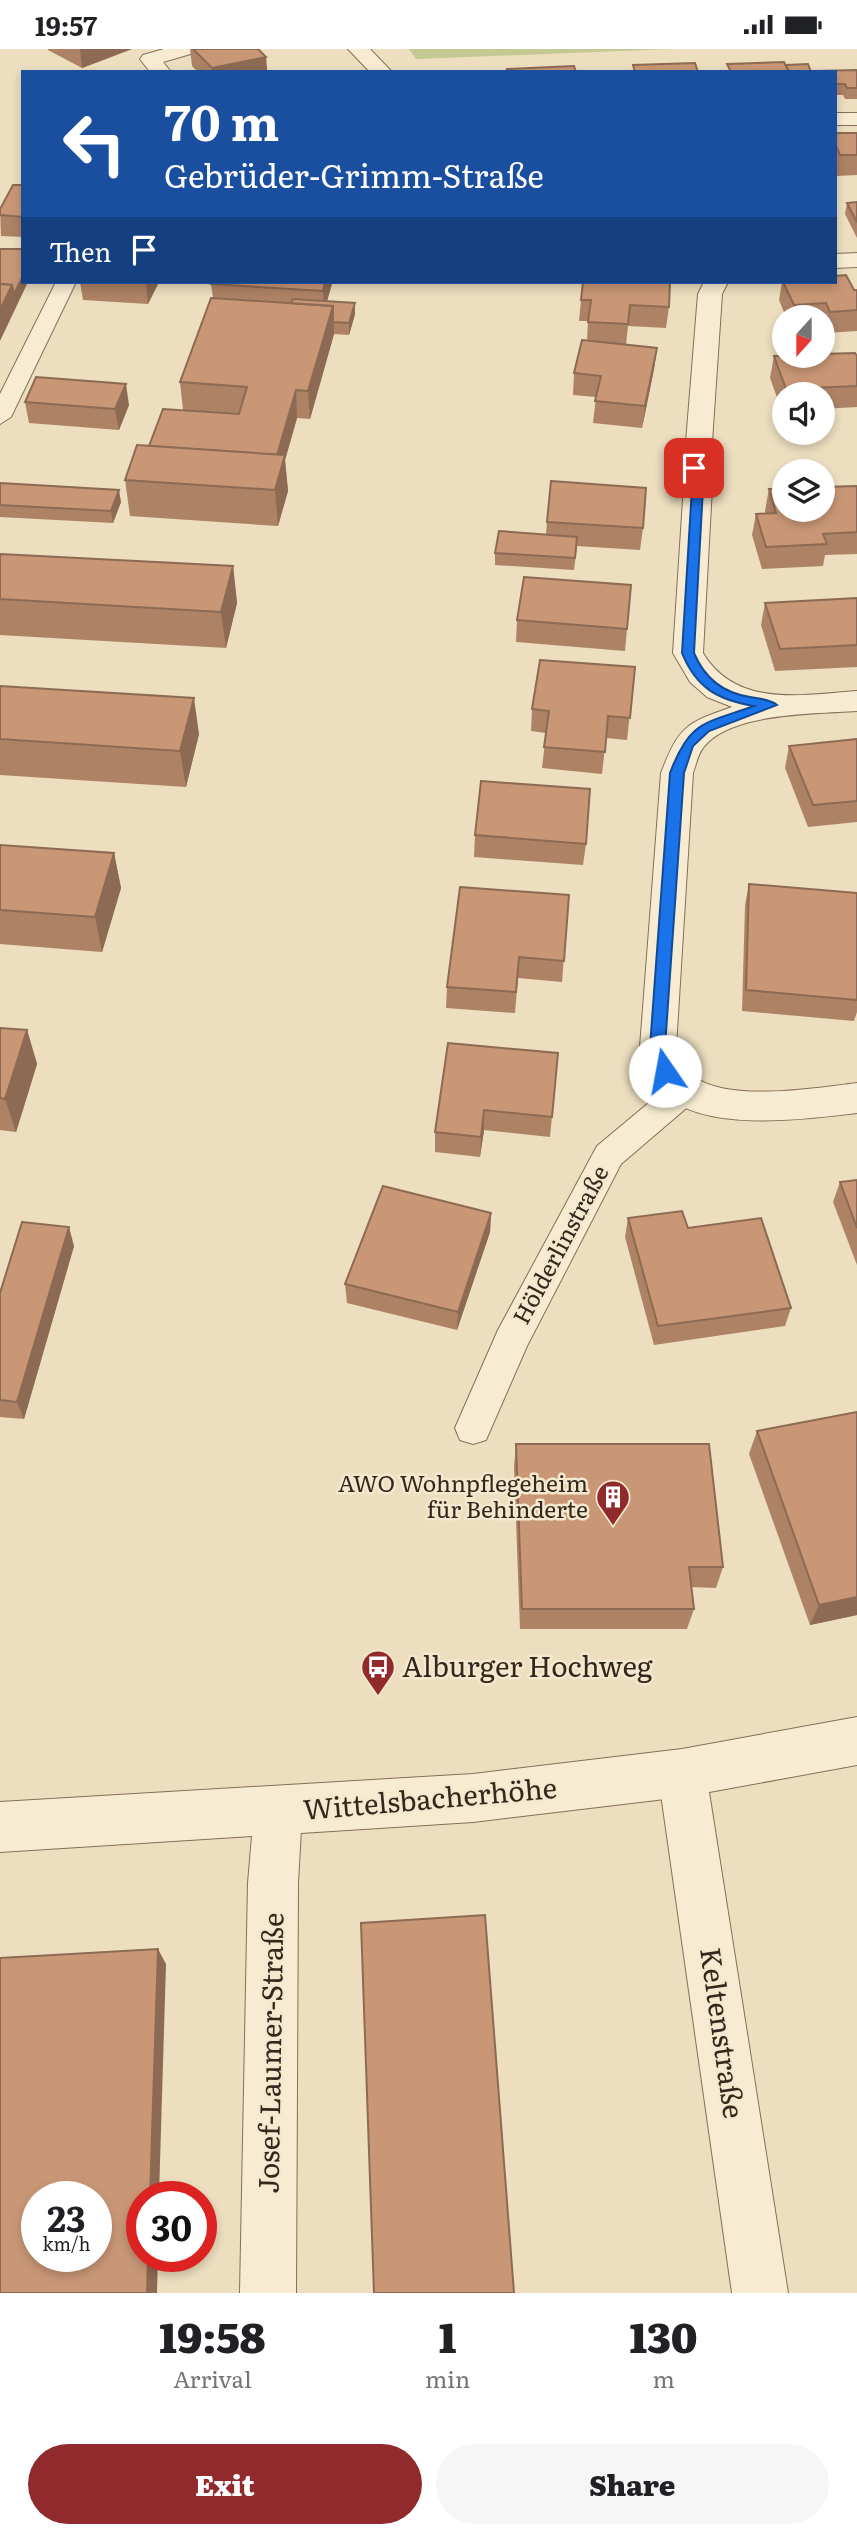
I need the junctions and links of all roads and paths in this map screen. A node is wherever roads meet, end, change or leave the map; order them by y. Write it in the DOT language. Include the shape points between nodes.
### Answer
graph roads {
  1 [pos="187,49"];
  2 [pos="358,49"];
  3 [pos="159,70"];
  4 [pos="381,70"];
  5 [pos="837,119"];
  6 [pos="857,119"];
  7 [pos="857,260"];
  8 [pos="837,261"];
  9 [pos="65,284"];
  10 [pos="715,284"];
  11 [pos="0,417"];
  12 [pos="857,701"];
  13 [pos="771,705"];
  14 [pos="686,1090"];
  15 [pos="857,1098"];
  16 [pos="473,1428"];
  17 [pos="857,1741"];
  18 [pos="682,1773"];
  19 [pos="278,1812"];
  20 [pos="0,1827"];
  21 [pos="268,2293"];
  22 [pos="760,2293"];
  1 -- 3 [label="street" via="150,59"];
  2 -- 4 [label="street"];
  5 -- 6 [label="street"];
  7 -- 8 [label="street"];
  9 -- 11 [label="lane"];
  10 -- 13 [label="street" via="710,294 711,456 688,653 696,673 714,688 736,699"];
  12 -- 13 [label="street"];
  13 -- 14 [label="street" via="705,728 688,744 677,773 657,1047 665,1071"];
  14 -- 15 [label="street" via="720,1102 772,1104"];
  14 -- 16 [label="lane, Hölderlinstraße" via="609,1155 511,1341"];
  17 -- 18 [label="street, Wittelsbacherhöhe"];
  18 -- 19 [label="street, Wittelsbacherhöhe" via="472,1798"];
  18 -- 22 [label="street, Keltenstraße"];
  19 -- 20 [label="street, Wittelsbacherhöhe"];
  19 -- 21 [label="street, Josef-Laumer-Straße" via="273,1883"];
}
